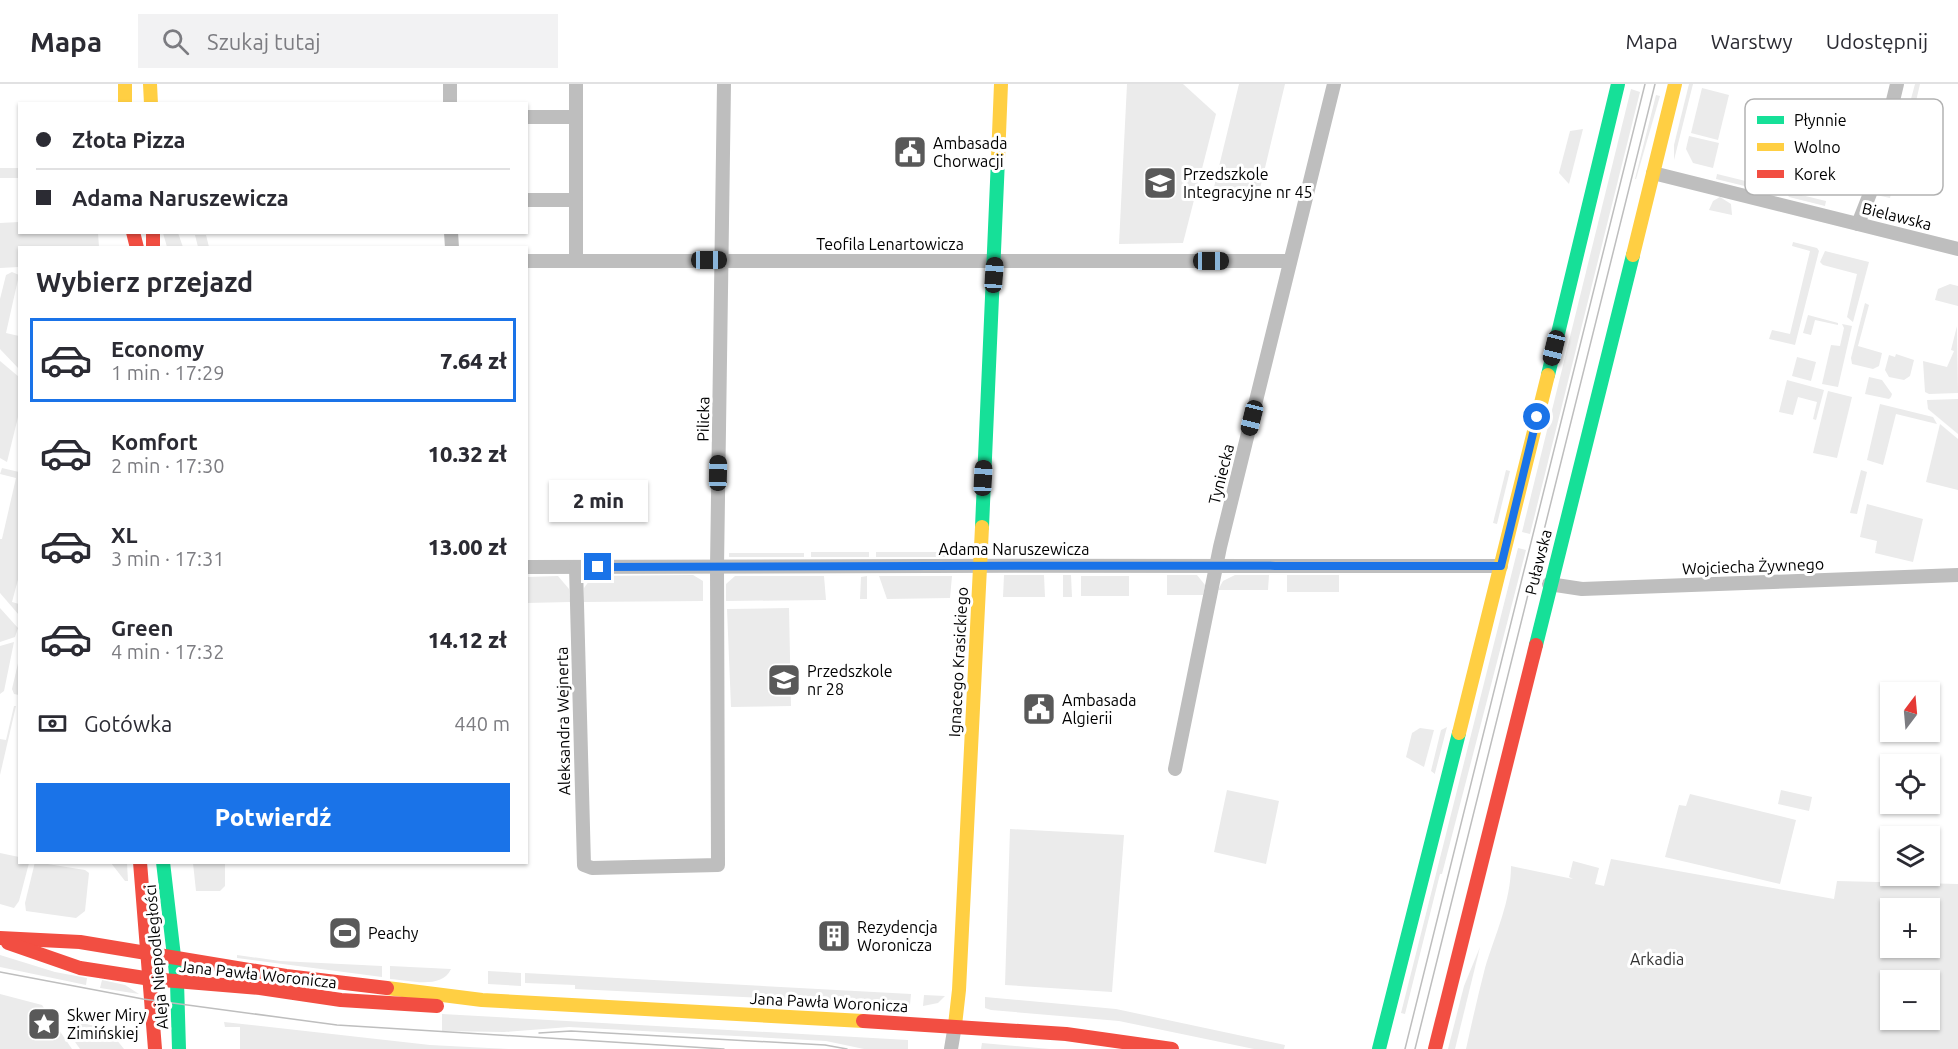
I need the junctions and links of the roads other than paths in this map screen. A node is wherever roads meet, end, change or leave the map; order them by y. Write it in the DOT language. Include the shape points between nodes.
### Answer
graph roads {
  1 [pos="125,84"];
  2 [pos="150,84"];
  3 [pos="450,84"];
  4 [pos="576,84"];
  5 [pos="724,84"];
  6 [pos="1000,84"];
  7 [pos="1334,84"];
  8 [pos="1618,84"];
  9 [pos="1675,84"];
  10 [pos="1898,84"];
  11 [pos="1894,99"];
  12 [pos="125,102"];
  13 [pos="151,102"];
  14 [pos="450,102"];
  15 [pos="528,117"];
  16 [pos="575,117"];
  17 [pos="1653,173"];
  18 [pos="1869,195"];
  19 [pos="528,200"];
  20 [pos="576,200"];
  21 [pos="1858,224"];
  22 [pos="1958,249"];
  23 [pos="576,260"];
  24 [pos="722,260"];
  25 [pos="528,261"];
  26 [pos="995,261"];
  27 [pos="1290,261"];
  28 [pos="1218,564"];
  29 [pos="1501,566"];
  30 [pos="528,567"];
  31 [pos="576,567"];
  32 [pos="717,567"];
  33 [pos="979,567"];
  34 [pos="1958,575"];
  35 [pos="1549,584"];
  36 [pos="1175,769"];
  37 [pos="720,862"];
  38 [pos="140,864"];
  39 [pos="163,864"];
  40 [pos="0,939"];
  41 [pos="149,952"];
  42 [pos="175,957"];
  43 [pos="151,979"];
  44 [pos="177,982"];
  45 [pos="482,1000"];
  46 [pos="955,1025"];
  47 [pos="155,1049"];
  48 [pos="179,1049"];
  49 [pos="951,1049"];
  50 [pos="1172,1049"];
  51 [pos="1379,1049"];
  52 [pos="1435,1049"];
  1 -- 12 [label="street"];
  2 -- 13 [label="street"];
  3 -- 14 [label="street"];
  4 -- 16 [label="street"];
  5 -- 24 [label="street, Pilicka"];
  6 -- 26 [label="street, Ignacego Krasickiego"];
  7 -- 27 [label="street, Tyniecka"];
  8 -- 29 [label="street"];
  9 -- 17 [label="street, Puławska"];
  10 -- 11 [label="street"];
  15 -- 16 [label="street"];
  16 -- 20 [label="street"];
  17 -- 21 [label="street, Bielawska"];
  17 -- 35 [label="street, Puławska"];
  18 -- 21 [label="street"];
  19 -- 20 [label="street"];
  20 -- 23 [label="street"];
  21 -- 22 [label="street, Bielawska"];
  23 -- 24 [label="street, Teofila Lenartowicza"];
  23 -- 25 [label="street, Teofila Lenartowicza"];
  24 -- 26 [label="street, Teofila Lenartowicza"];
  24 -- 32 [label="street, Pilicka"];
  26 -- 27 [label="street, Teofila Lenartowicza"];
  26 -- 33 [label="street, Ignacego Krasickiego"];
  27 -- 28 [label="street, Tyniecka"];
  28 -- 29 [label="street, Adama Naruszewicza"];
  28 -- 33 [label="street, Adama Naruszewicza"];
  28 -- 36 [label="street, Tyniecka"];
  29 -- 51 [label="street"];
  30 -- 31 [label="street, Adama Naruszewicza"];
  31 -- 32 [label="street, Adama Naruszewicza"];
  31 -- 37 [label="street, Aleksandra Wejnerta" via="583,863 592,868 713,867"];
  32 -- 33 [label="street, Adama Naruszewicza"];
  32 -- 37 [label="street, Pilicka"];
  33 -- 46 [label="street, Ignacego Krasickiego"];
  34 -- 35 [label="street, Wojciecha Żywnego" via="1582,589"];
  35 -- 52 [label="street, Puławska"];
  38 -- 41 [label="street, Aleja Niepodległości"];
  39 -- 42 [label="street, Aleja Niepodległości"];
  40 -- 41 [label="street, Jana Pawła Woronicza" via="80,942"];
  40 -- 43 [label="street, Jana Pawła Woronicza" via="80,968"];
  41 -- 42 [label="street, Jana Pawła Woronicza"];
  41 -- 43 [label="street, Aleja Niepodległości"];
  42 -- 44 [label="street, Aleja Niepodległości"];
  42 -- 45 [label="street, Jana Pawła Woronicza" via="351,985"];
  43 -- 44 [label="street, Jana Pawła Woronicza"];
  43 -- 47 [label="street, Aleja Niepodległości"];
  44 -- 45 [label="street, Jana Pawła Woronicza" via="405,1005 452,1006"];
  44 -- 48 [label="street, Aleja Niepodległości"];
  45 -- 46 [label="street, Jana Pawła Woronicza"];
  46 -- 49 [label="street"];
  46 -- 50 [label="street, Jana Pawła Woronicza" via="1066,1034"];
}
